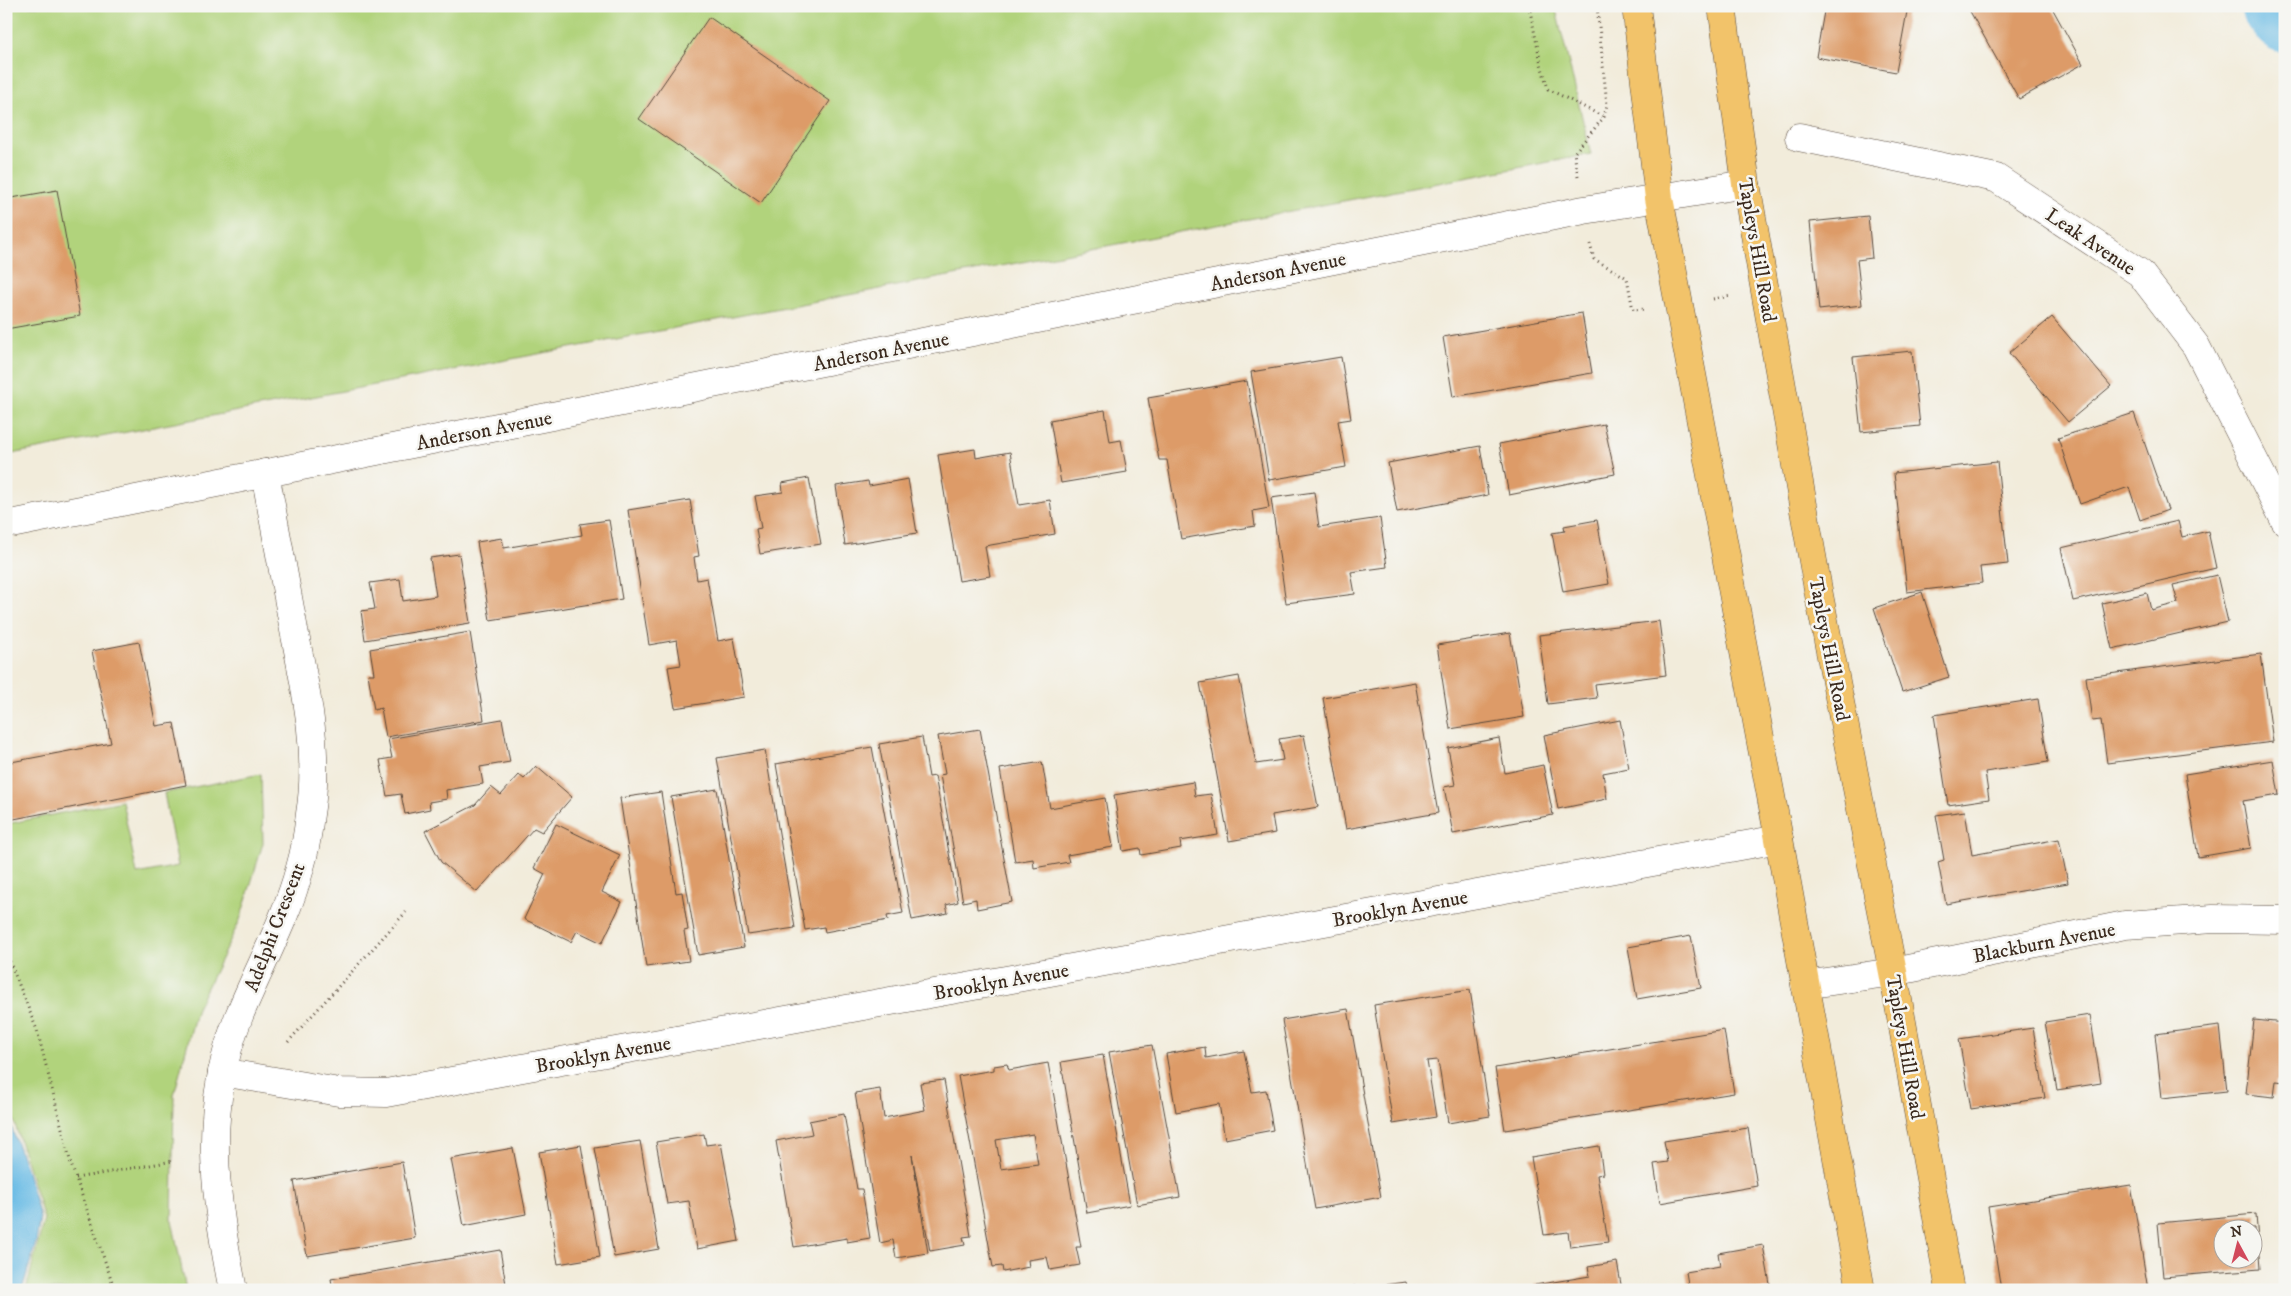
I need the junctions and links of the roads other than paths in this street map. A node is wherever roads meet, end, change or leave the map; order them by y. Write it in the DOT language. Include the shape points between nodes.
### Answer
graph roads {
  1 [pos="1636,6"];
  2 [pos="1722,6"];
  3 [pos="1799,137"];
  4 [pos="1746,184"];
  5 [pos="1659,198"];
  6 [pos="265,473"];
  7 [pos="2285,521"];
  8 [pos="16,523"];
  9 [pos="1779,839"];
  10 [pos="2285,920"];
  11 [pos="1893,972"];
  12 [pos="1805,985"];
  13 [pos="222,1072"];
  14 [pos="233,1290"];
  15 [pos="1861,1290"];
  16 [pos="1950,1290"];
  1 -- 5 [label="main road"];
  2 -- 4 [label="main road, Tapleys Hill Road"];
  3 -- 7 [label="street, Leak Avenue" via="1996,178 2140,273 2196,346"];
  4 -- 5 [label="street, Anderson Avenue"];
  4 -- 11 [label="main road, Tapleys Hill Road" via="1819,595"];
  5 -- 6 [label="street, Anderson Avenue" via="1584,210"];
  5 -- 9 [label="main road"];
  6 -- 8 [label="street, Anderson Avenue"];
  6 -- 13 [label="street, Adelphi Crescent" via="307,695 313,757 311,812 300,868 284,914 238,1018"];
  9 -- 12 [label="main road"];
  9 -- 13 [label="street, Brooklyn Avenue" via="386,1093 339,1092"];
  10 -- 11 [label="street, Blackburn Avenue" via="2213,919 2124,926"];
  11 -- 12 [label="street, Blackburn Avenue"];
  11 -- 16 [label="main road, Tapleys Hill Road"];
  12 -- 15 [label="main road"];
  13 -- 14 [label="street, Adelphi Crescent" via="216,1112 214,1164 219,1222"];
}
